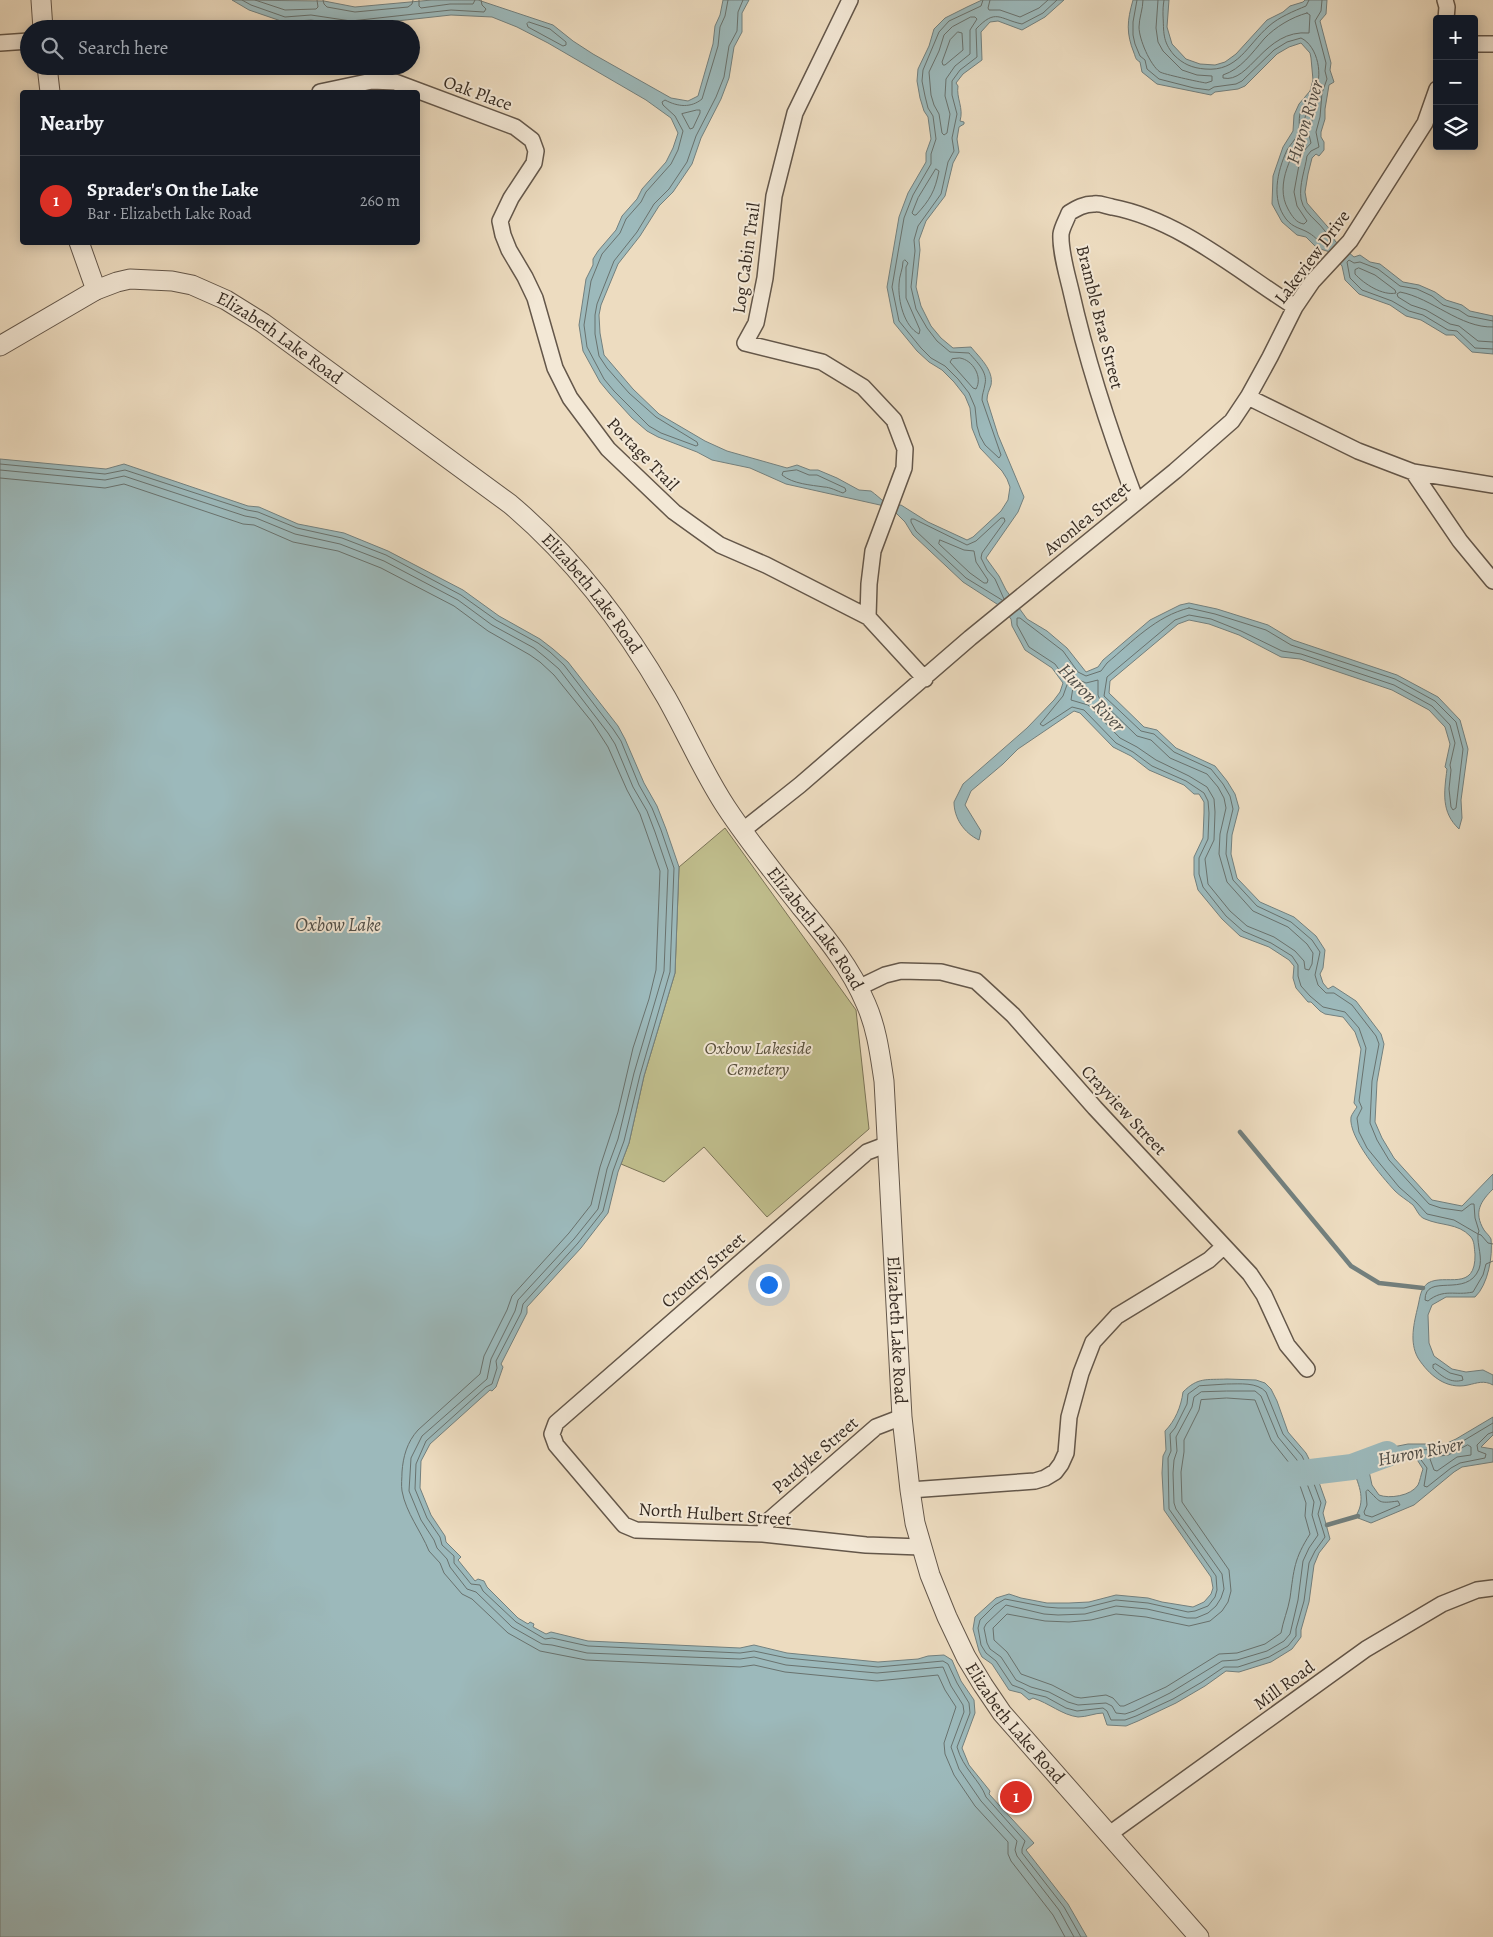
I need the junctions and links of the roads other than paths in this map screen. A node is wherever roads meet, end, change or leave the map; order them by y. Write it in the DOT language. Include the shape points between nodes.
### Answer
graph roads {
  1 [pos="41,0"];
  2 [pos="850,0"];
  3 [pos="1445,0"];
  4 [pos="1446,15"];
  5 [pos="42,20"];
  6 [pos="20,42"];
  7 [pos="0,43"];
  8 [pos="1478,44"];
  9 [pos="1493,44"];
  10 [pos="48,75"];
  11 [pos="50,90"];
  12 [pos="329,90"];
  13 [pos="416,90"];
  14 [pos="420,92"];
  15 [pos="1433,100"];
  16 [pos="532,140"];
  17 [pos="80,245"];
  18 [pos="96,290"];
  19 [pos="1294,307"];
  20 [pos="0,346"];
  21 [pos="1248,397"];
  22 [pos="1413,472"];
  23 [pos="1493,485"];
  24 [pos="1136,501"];
  25 [pos="1493,581"];
  26 [pos="868,617"];
  27 [pos="925,679"];
  28 [pos="742,831"];
  29 [pos="858,988"];
  30 [pos="888,1144"];
  31 [pos="1223,1247"];
  32 [pos="1307,1369"];
  33 [pos="902,1417"];
  34 [pos="552,1434"];
  35 [pos="910,1490"];
  36 [pos="763,1534"];
  37 [pos="921,1546"];
  38 [pos="1493,1588"];
  39 [pos="1108,1835"];
  40 [pos="1199,1937"];
  1 -- 5 [label="street"];
  2 -- 26 [label="street, Log Cabin Trail" via="795,113 774,196 756,323 745,344 822,362 863,387 894,420 905,449 904,468 873,550"];
  3 -- 4 [label="street"];
  6 -- 7 [label="street"];
  8 -- 9 [label="street"];
  10 -- 11 [label="street"];
  12 -- 13 [label="street, Oak Place" via="372,81 394,82"];
  14 -- 16 [label="street, Oak Place" via="515,127"];
  15 -- 19 [label="street, Lakeview Drive" via="1425,123 1350,241"];
  16 -- 26 [label="street, Portage Trail" via="536,151 534,163 500,221 502,235 535,298 555,368 570,398 608,450 674,512 720,545"];
  17 -- 18 [label="street"];
  18 -- 20 [label="street, Elizabeth Lake Road"];
  18 -- 28 [label="street, Elizabeth Lake Road" via="117,282 145,279 184,283 216,294 263,323 516,509 571,564 615,619 660,687"];
  19 -- 21 [label="street, Lakeview Drive"];
  19 -- 24 [label="street, Bramble Brae Street" via="1234,265 1159,222 1127,210 1095,204 1069,213 1062,234 1074,307 1090,369"];
  21 -- 22 [label="street" via="1358,451"];
  21 -- 24 [label="street, Avonlea Street" via="1232,421"];
  22 -- 23 [label="street"];
  22 -- 25 [label="street" via="1460,541"];
  24 -- 27 [label="street, Avonlea Street"];
  26 -- 27 [label="street"];
  27 -- 28 [label="street, Avonlea Street"];
  28 -- 29 [label="street, Elizabeth Lake Road" via="835,950"];
  29 -- 30 [label="street, Elizabeth Lake Road" via="876,1032 884,1081"];
  29 -- 31 [label="street, Crayview Street" via="901,971 941,972 976,981 1012,1015"];
  30 -- 33 [label="street, Elizabeth Lake Road"];
  30 -- 34 [label="street, Croutty Street" via="867,1152 556,1423"];
  31 -- 32 [label="street, Crayview Street" via="1255,1281 1287,1345"];
  31 -- 35 [label="street" via="1209,1260 1117,1316 1093,1342 1069,1418 1066,1453 1055,1472 1035,1482"];
  33 -- 35 [label="street, Elizabeth Lake Road"];
  33 -- 36 [label="street, Pardyke Street" via="876,1427 767,1522"];
  34 -- 36 [label="street, North Hulbert Street" via="556,1445 624,1525 636,1530"];
  35 -- 37 [label="street, Elizabeth Lake Road"];
  36 -- 37 [label="street, North Hulbert Street" via="866,1545"];
  37 -- 39 [label="street, Elizabeth Lake Road" via="947,1617 982,1685 1016,1730"];
  38 -- 39 [label="street, Mill Road" via="1477,1590 1442,1604 1366,1649"];
  39 -- 40 [label="street, Elizabeth Lake Road"];
}
